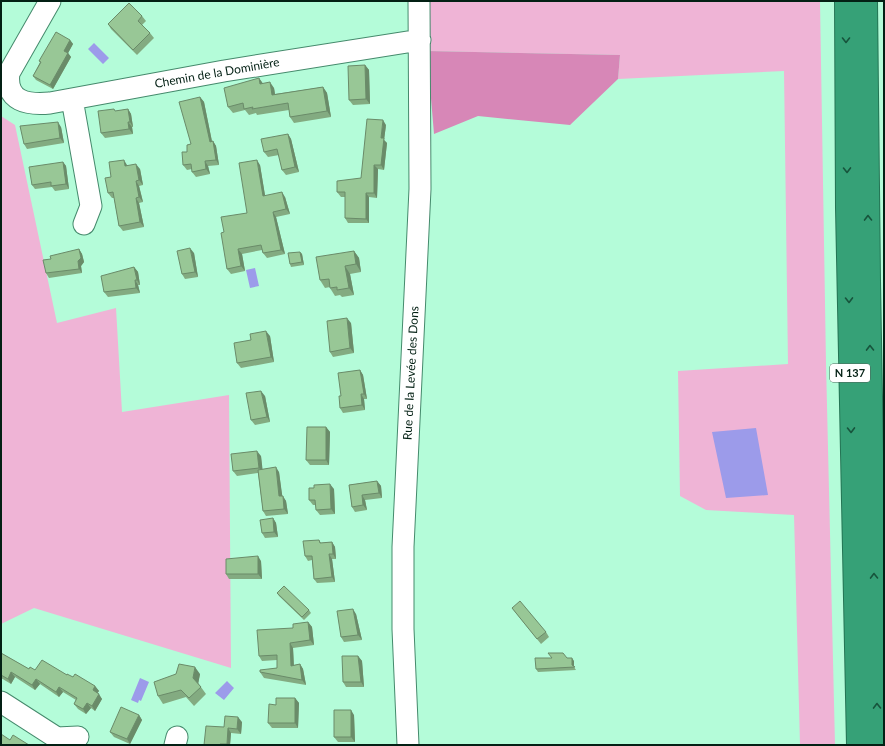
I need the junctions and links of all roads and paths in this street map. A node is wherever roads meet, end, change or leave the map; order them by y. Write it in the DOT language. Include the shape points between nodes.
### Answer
graph roads {
  1 [pos="50,1"];
  2 [pos="419,1"];
  3 [pos="846,1"];
  4 [pos="866,1"];
  5 [pos="420,40"];
  6 [pos="8,95"];
  7 [pos="72,99"];
  8 [pos="84,224"];
  9 [pos="1,702"];
  10 [pos="78,738"];
  11 [pos="408,745"];
  12 [pos="858,745"];
  13 [pos="878,745"];
  1 -- 6 [label="street" via="8,73"];
  2 -- 5 [label="street, Rue de la Levée des Dons"];
  3 -- 12 [label="highway, N 137, one-way" via="847,215"];
  13 -- 4 [label="highway, N 137, one-way" via="868,281"];
  5 -- 7 [label="street, Chemin de la Dominière" via="224,71"];
  5 -- 11 [label="street, Rue de la Levée des Dons" via="420,188 403,547 403,630"];
  6 -- 7 [label="street, Chemin de la Dominière" via="29,104"];
  7 -- 8 [label="street" via="92,206"];
  9 -- 10 [label="street" via="57,738"];
}
